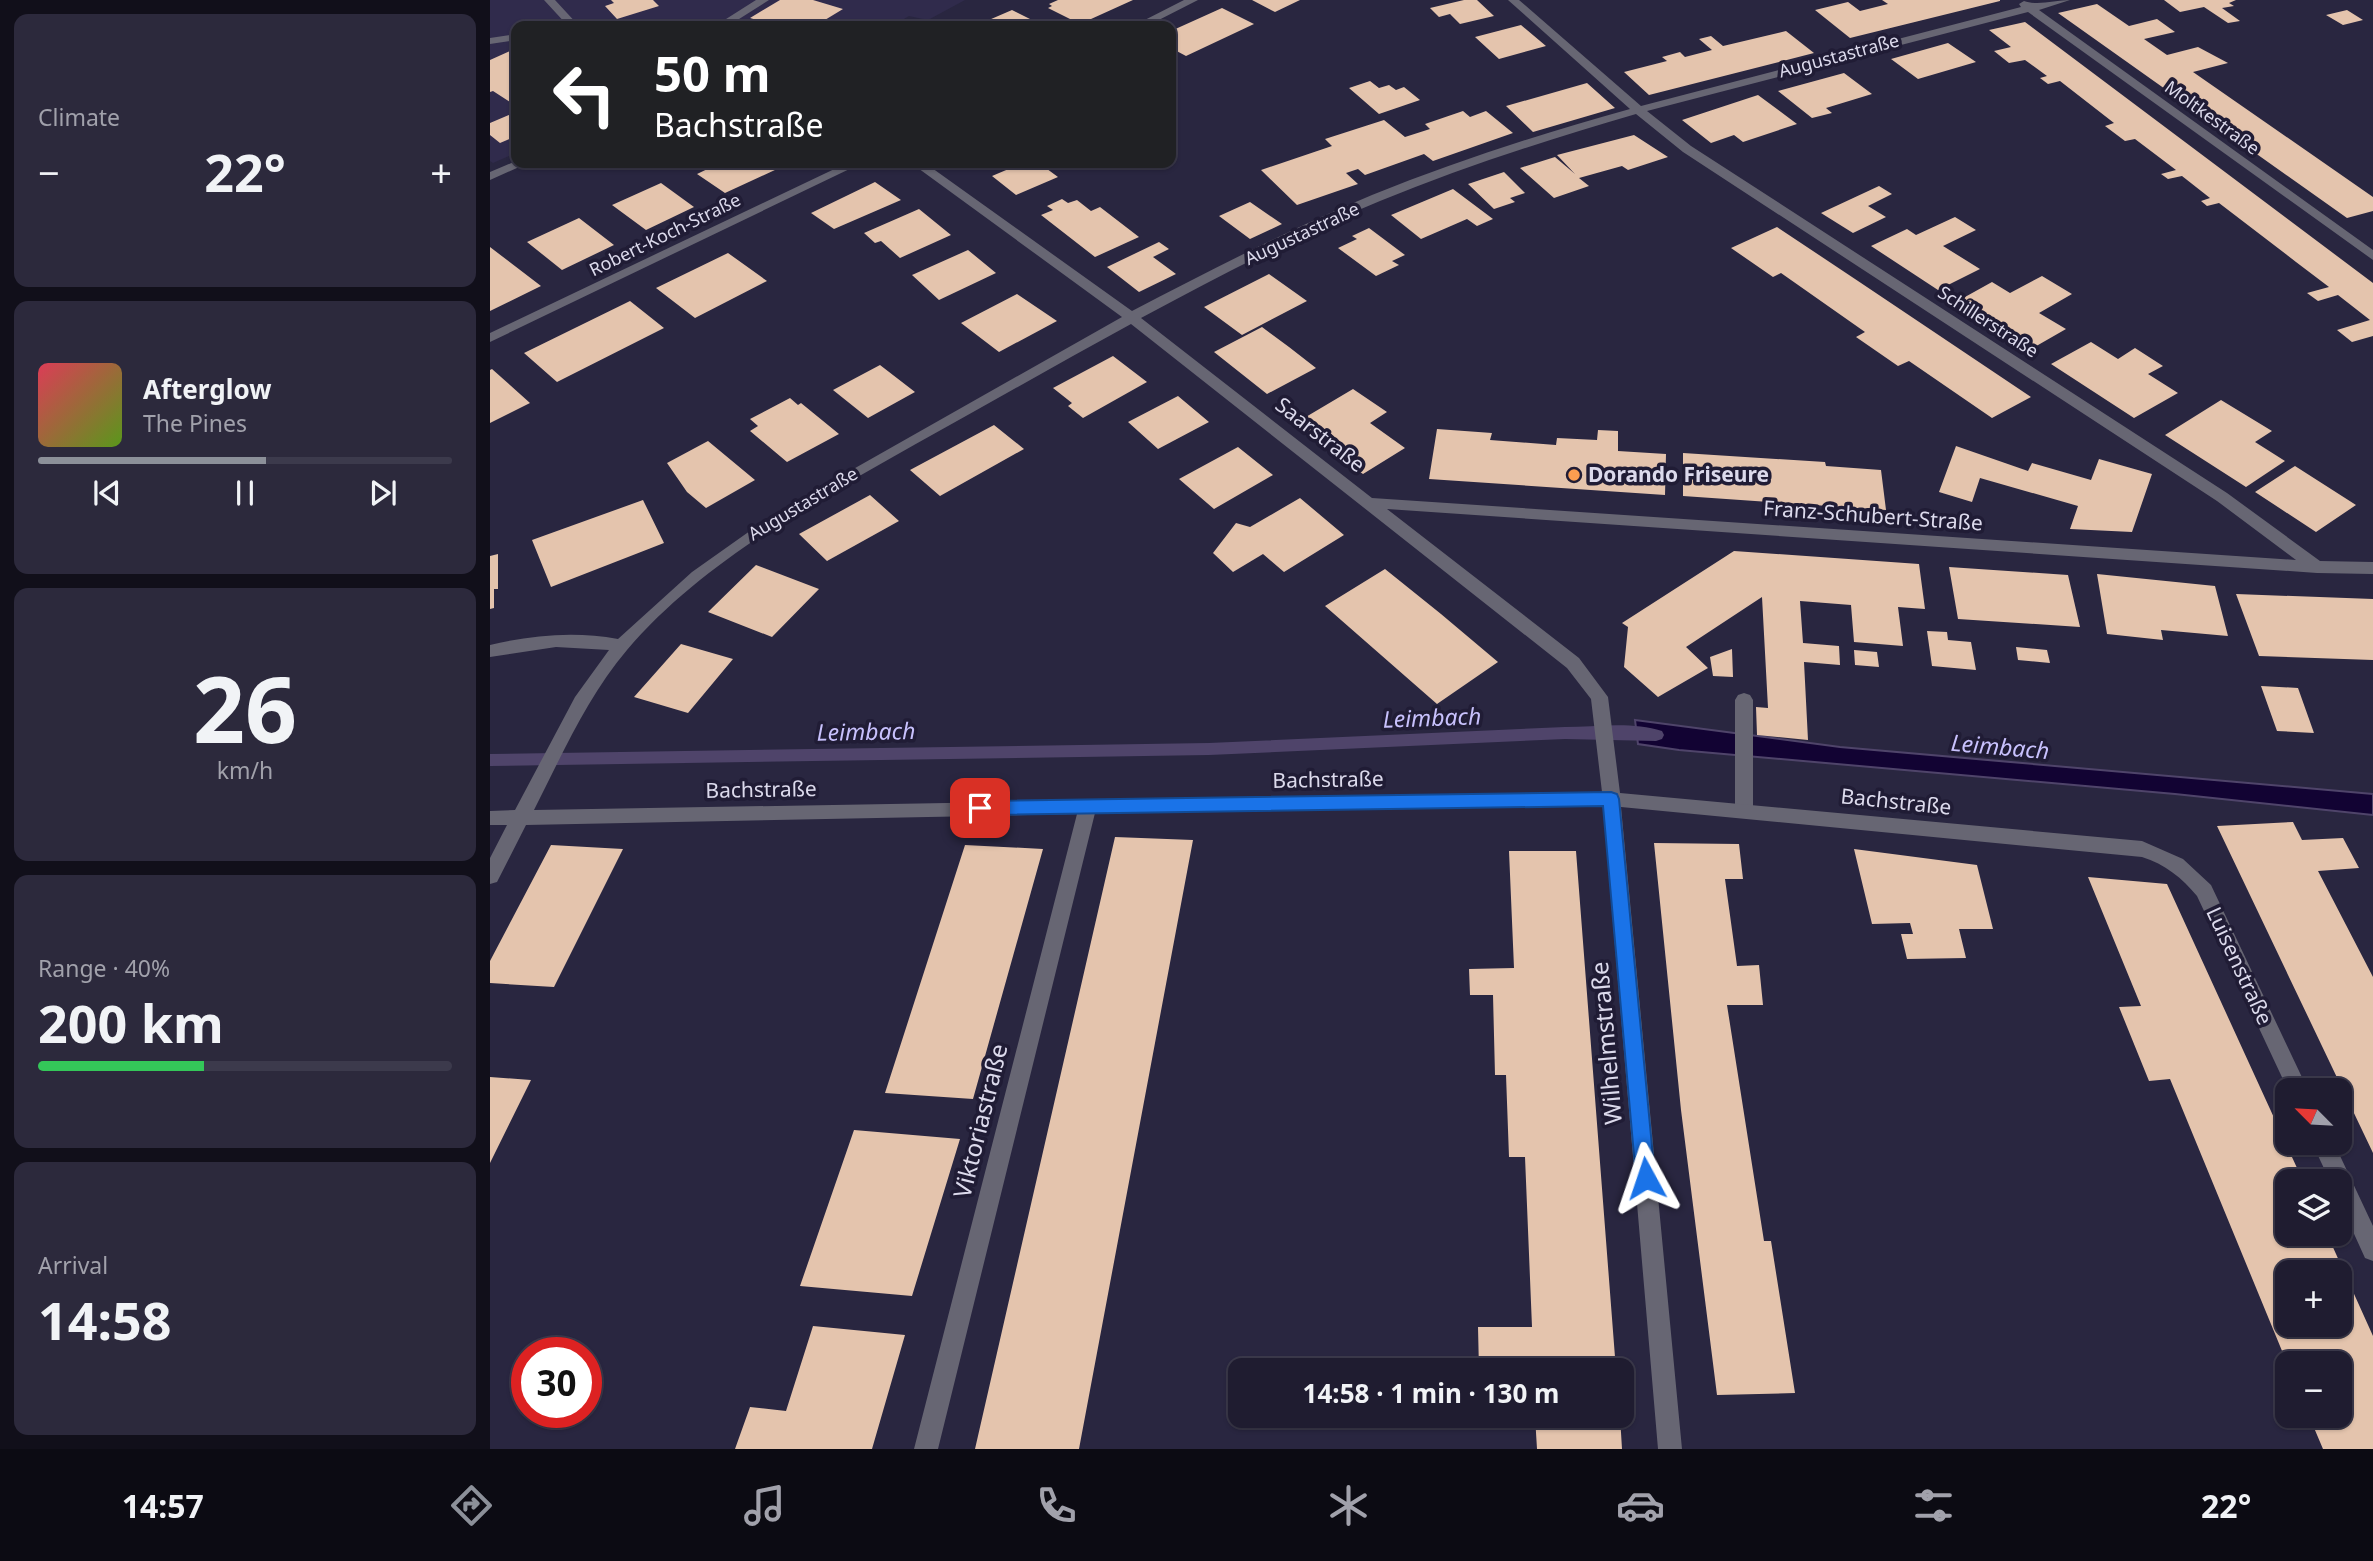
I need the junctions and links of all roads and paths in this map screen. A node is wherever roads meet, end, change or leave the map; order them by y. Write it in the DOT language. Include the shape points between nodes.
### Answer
graph roads {
  1 [pos="550,0"];
  2 [pos="764,0"];
  3 [pos="1194,0"];
  4 [pos="1513,0"];
  5 [pos="2064,0"];
  6 [pos="2024,4"];
  7 [pos="565,21"];
  8 [pos="729,21"];
  9 [pos="1150,21"];
  10 [pos="511,38"];
  11 [pos="490,41"];
  12 [pos="1638,110"];
  13 [pos="511,167"];
  14 [pos="846,168"];
  15 [pos="924,168"];
  16 [pos="490,176"];
  17 [pos="2373,256"];
  18 [pos="1131,317"];
  19 [pos="490,338"];
  20 [pos="1371,503"];
  21 [pos="2316,568"];
  22 [pos="2373,568"];
  23 [pos="621,646"];
  24 [pos="490,651"];
  25 [pos="1744,700"];
  26 [pos="1611,799"];
  27 [pos="1088,806"];
  28 [pos="1744,810"];
  29 [pos="490,818"];
  30 [pos="522,818"];
  31 [pos="2164,855"];
  32 [pos="490,876"];
  33 [pos="2292,1078"];
  34 [pos="2329,1155"];
  35 [pos="2373,1250"];
  36 [pos="926,1449"];
  37 [pos="1670,1449"];
  1 -- 7 [label="street"];
  2 -- 8 [label="street"];
  3 -- 9 [label="street"];
  4 -- 12 [label="street, Schillerstraße"];
  5 -- 6 [label="street, Augustastraße"];
  6 -- 12 [label="street, Augustastraße"];
  6 -- 17 [label="street, Moltkestraße"];
  10 -- 11 [label="street"];
  12 -- 18 [label="street, Augustastraße" via="1398,190 1293,236"];
  12 -- 21 [label="street, Schillerstraße" via="1687,149 2267,528"];
  13 -- 16 [label="street"];
  14 -- 19 [label="street, Robert-Koch-Straße"];
  15 -- 18 [label="street, Saarstraße"];
  18 -- 20 [label="street, Saarstraße"];
  18 -- 23 [label="street, Augustastraße" via="741,540 660,606"];
  20 -- 21 [label="street, Franz-Schubert-Straße"];
  20 -- 26 [label="street, Saarstraße" via="1573,663 1599,697"];
  21 -- 22 [label="street, Franz-Schubert-Straße"];
  23 -- 24 [label="street" via="552,642"];
  23 -- 30 [label="street, Augustastraße" via="563,735"];
  25 -- 28 [label="street"];
  26 -- 27 [label="street, Bachstraße"];
  26 -- 28 [label="street, Bachstraße"];
  26 -- 37 [label="street, Wilhelmstraße"];
  27 -- 30 [label="street, Bachstraße"];
  27 -- 36 [label="street, Viktoriastraße"];
  28 -- 31 [label="street, Bachstraße" via="2141,849"];
  29 -- 30 [label="street, Bachstraße"];
  30 -- 32 [label="street, Augustastraße"];
  31 -- 33 [label="street, Luisenstraße" via="2187,869 2204,891"];
  34 -- 35 [label="street"];
}
